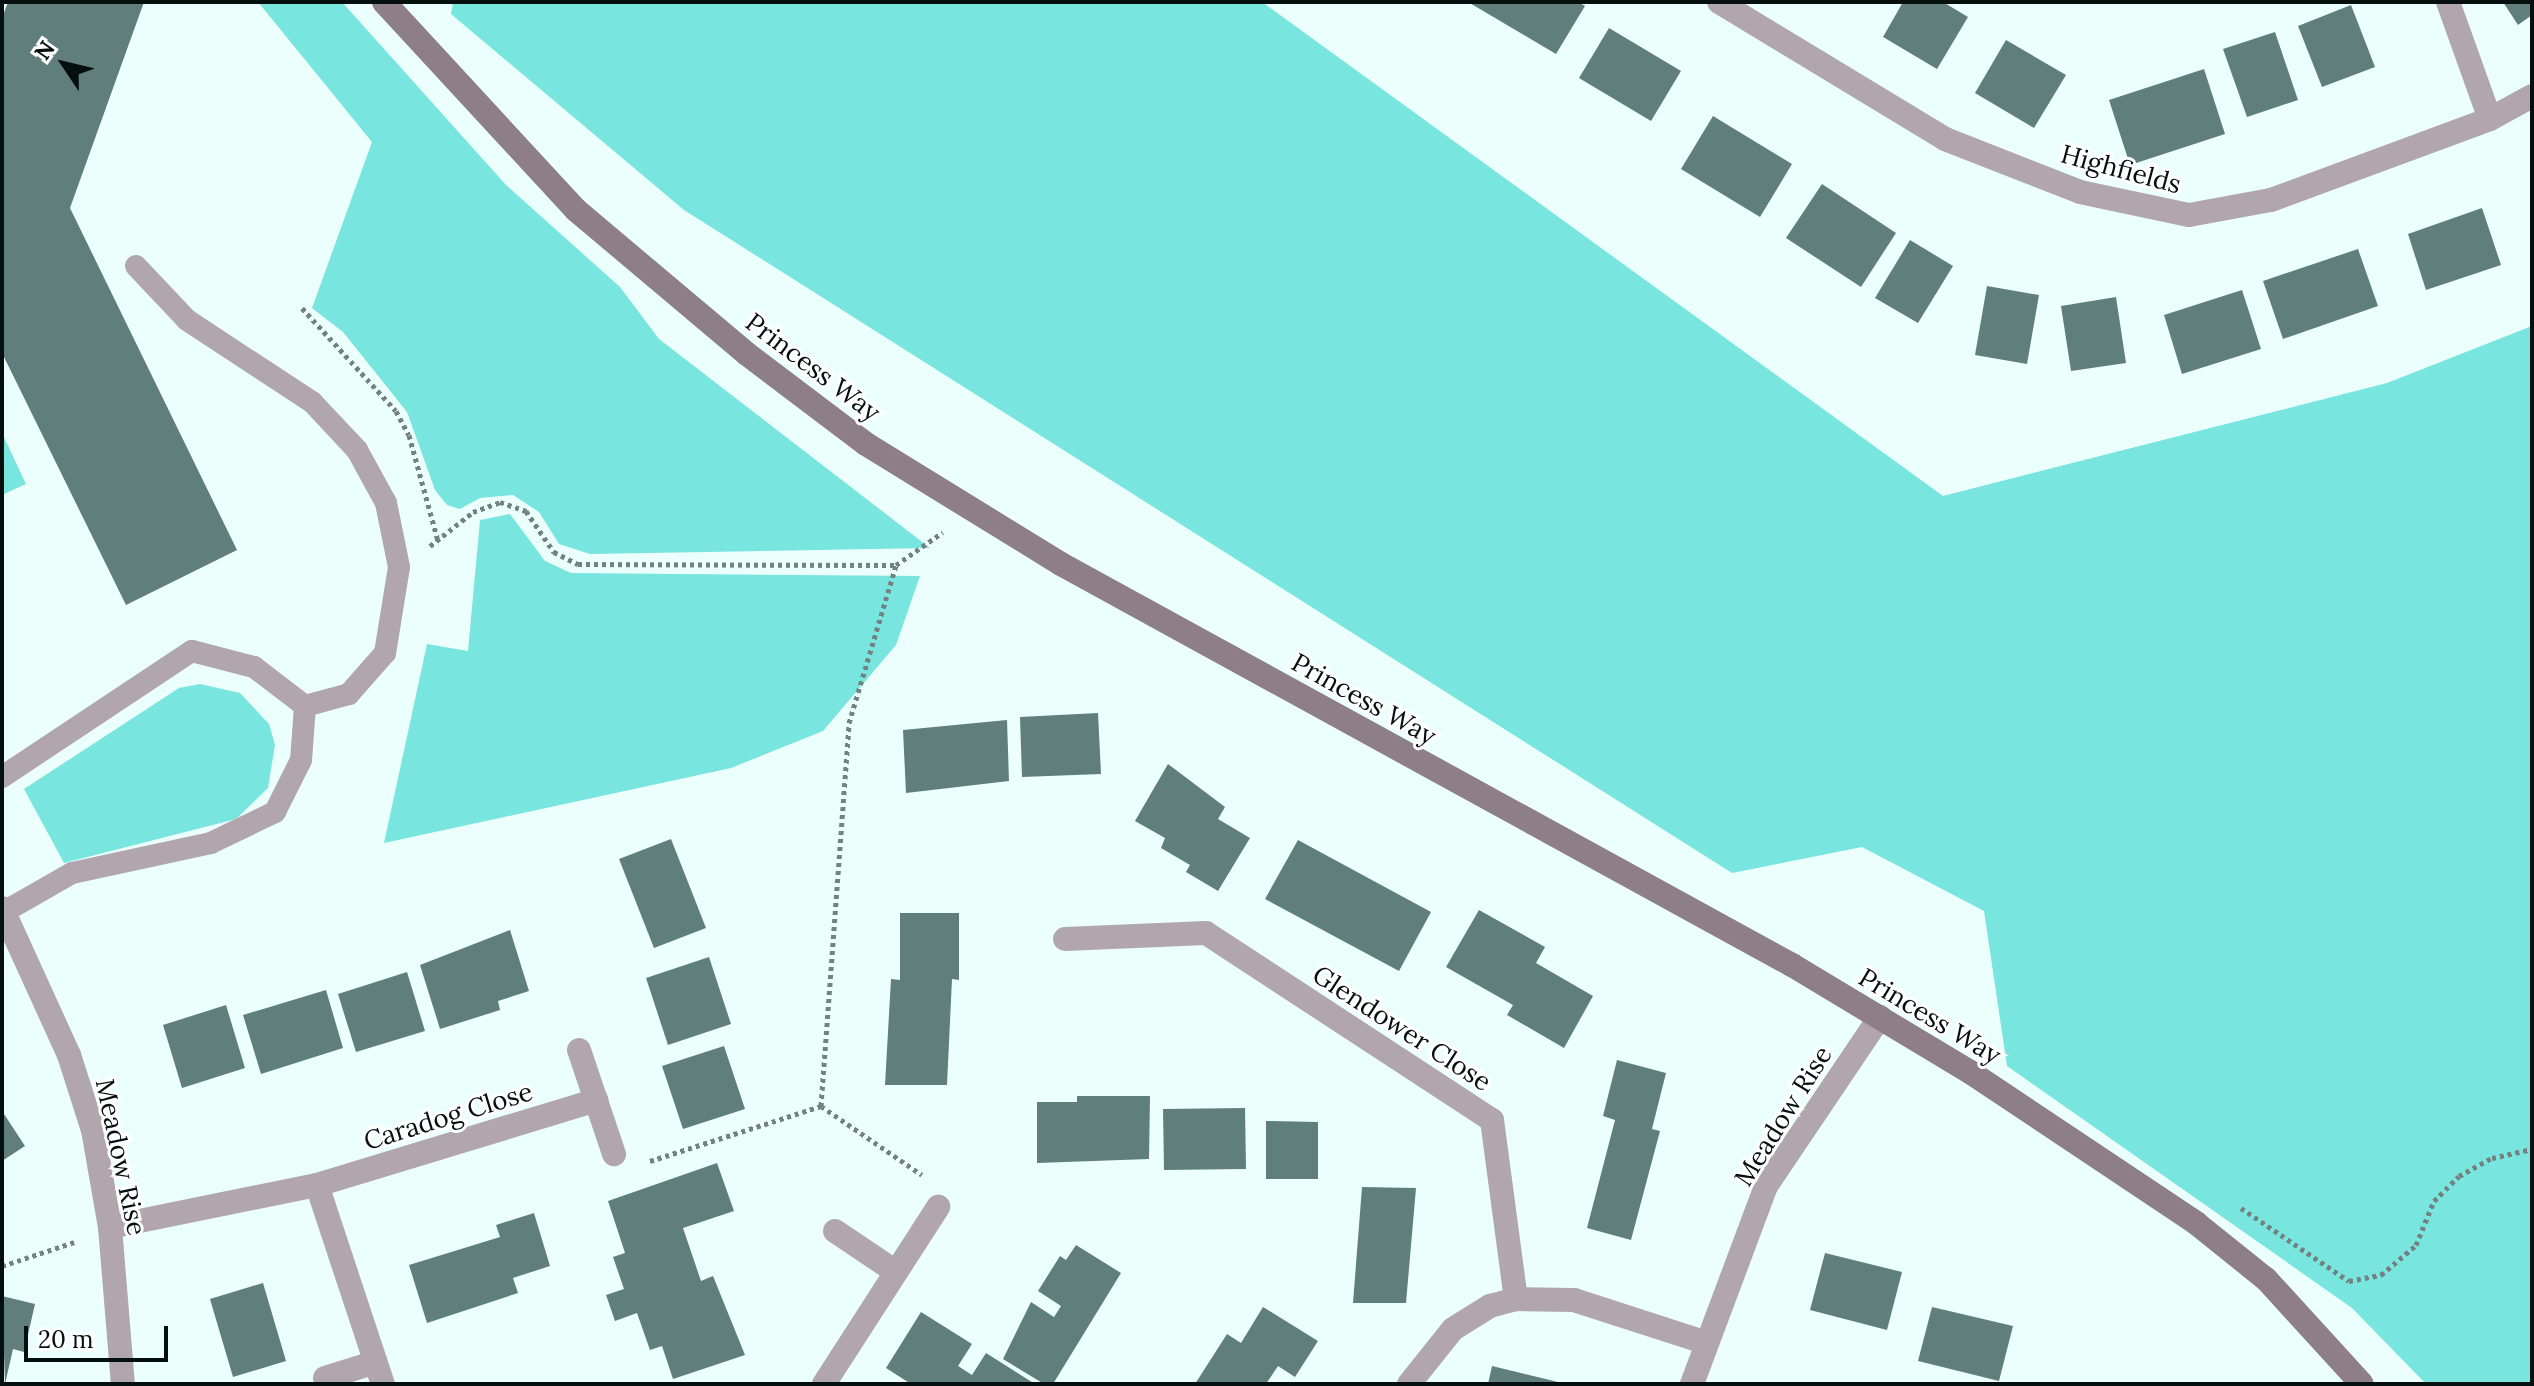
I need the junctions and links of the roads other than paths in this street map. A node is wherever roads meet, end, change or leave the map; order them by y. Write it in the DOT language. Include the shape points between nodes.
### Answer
graph roads {
  1 [pos="384,2"];
  2 [pos="1719,2"];
  3 [pos="2448,2"];
  4 [pos="2532,96"];
  5 [pos="2490,119"];
  6 [pos="136,266"];
  7 [pos="305,706"];
  8 [pos="2,777"];
  9 [pos="3,910"];
  10 [pos="1065,939"];
  11 [pos="1880,1017"];
  12 [pos="579,1050"];
  13 [pos="596,1100"];
  14 [pos="614,1154"];
  15 [pos="317,1185"];
  16 [pos="938,1207"];
  17 [pos="110,1227"];
  18 [pos="835,1231"];
  19 [pos="896,1272"];
  20 [pos="1516,1299"];
  21 [pos="1704,1342"];
  22 [pos="380,1373"];
  23 [pos="325,1378"];
  24 [pos="123,1384"];
  25 [pos="824,1384"];
  26 [pos="1409,1384"];
  27 [pos="1692,1384"];
  28 [pos="2362,1384"];
  1 -- 11 [label="street, Princess Way" via="554,188 667,289 866,444 972,511"];
  2 -- 5 [label="street, Highfields" via="1945,139 2080,192 2189,215 2271,200"];
  3 -- 5 [label="street"];
  4 -- 5 [label="street, Highfields"];
  6 -- 7 [label="lane" via="187,320 312,402 357,450 386,503 399,567 385,653 349,694"];
  7 -- 8 [label="lane" via="254,667 192,651"];
  7 -- 9 [label="lane" via="301,760 275,812 211,843 72,873"];
  9 -- 17 [label="street, Meadow Rise" via="69,1055 93,1130"];
  10 -- 20 [label="street, Glendower Close" via="1206,933 1492,1120"];
  11 -- 21 [label="street, Meadow Rise" via="1766,1186"];
  11 -- 28 [label="street, Princess Way" via="2196,1223 2266,1279"];
  12 -- 13 [label="street"];
  13 -- 14 [label="street"];
  13 -- 15 [label="street, Caradog Close"];
  15 -- 17 [label="street, Caradog Close"];
  15 -- 22 [label="street"];
  16 -- 19 [label="street"];
  17 -- 24 [label="street, Meadow Rise"];
  18 -- 19 [label="street"];
  19 -- 25 [label="street"];
  20 -- 21 [label="street" via="1574,1300"];
  20 -- 26 [label="street" via="1490,1306 1453,1329"];
  21 -- 27 [label="street, Meadow Rise"];
  22 -- 23 [label="street"];
}
